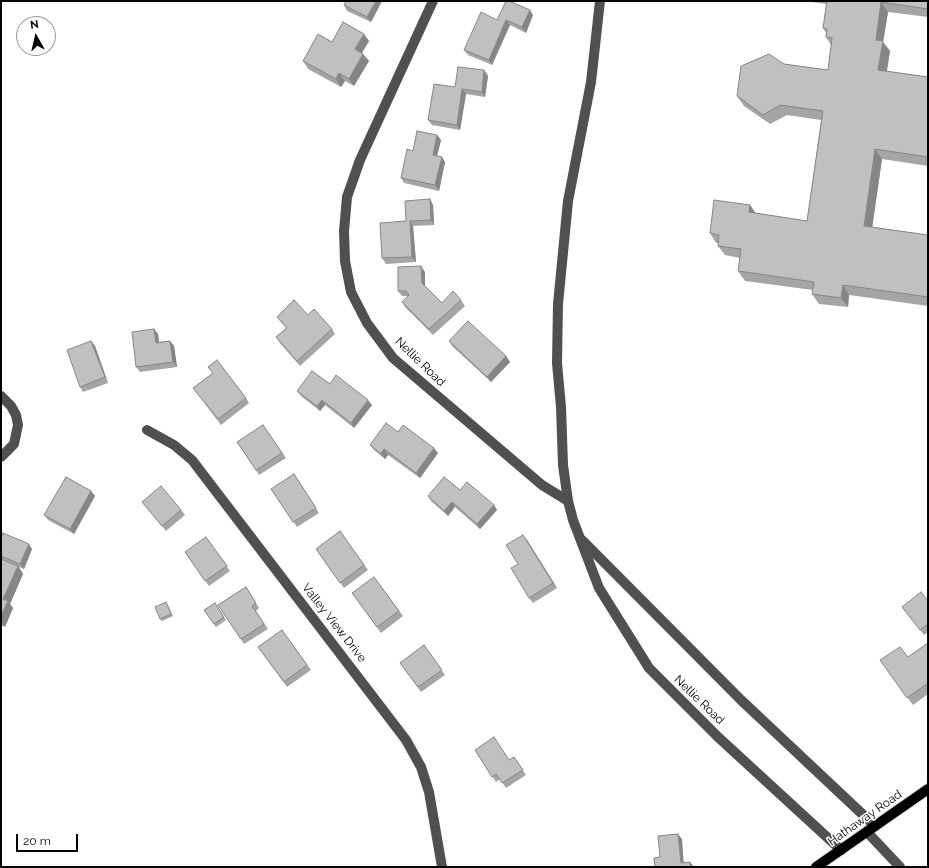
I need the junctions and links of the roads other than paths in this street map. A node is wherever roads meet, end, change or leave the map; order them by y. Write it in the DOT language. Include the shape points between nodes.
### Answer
graph roads {
  1 [pos="433,1"];
  2 [pos="600,1"];
  3 [pos="1,396"];
  4 [pos="147,430"];
  5 [pos="1,457"];
  6 [pos="568,501"];
  7 [pos="579,538"];
  8 [pos="928,789"];
  9 [pos="871,829"];
  10 [pos="842,850"];
  11 [pos="442,867"];
  12 [pos="816,867"];
  13 [pos="900,867"];
  1 -- 6 [label="street, Nellie Road" via="360,160 347,197 345,261 351,292 367,323 394,358 542,485"];
  2 -- 6 [label="street" via="591,82 568,201 559,274 557,363"];
  3 -- 5 [label="street" via="11,406 18,425 14,444"];
  4 -- 11 [label="street, Valley View Drive" via="174,445 192,460 406,740 421,767 429,792"];
  6 -- 7 [label="street, Nellie Road"];
  7 -- 9 [label="street, Nellie Road"];
  7 -- 10 [label="street, Nellie Road" via="599,588 649,668 718,737"];
  8 -- 9 [label="main road, Hathaway Road"];
  9 -- 10 [label="main road, Hathaway Road"];
  9 -- 13 [label="street, Nellie Road"];
  10 -- 12 [label="main road, Hathaway Road"];
}
